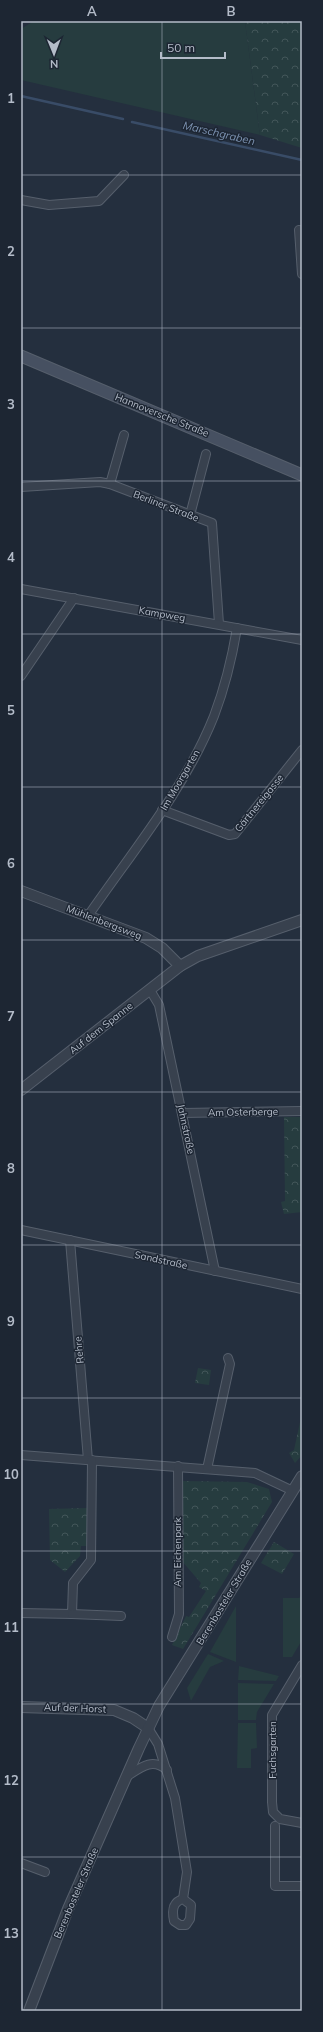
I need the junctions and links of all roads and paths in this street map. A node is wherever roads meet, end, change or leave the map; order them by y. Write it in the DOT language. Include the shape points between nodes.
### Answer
graph roads {
  1 [pos="124,175"];
  2 [pos="21,200"];
  3 [pos="299,230"];
  4 [pos="302,274"];
  5 [pos="21,356"];
  6 [pos="124,435"];
  7 [pos="206,454"];
  8 [pos="302,475"];
  9 [pos="110,484"];
  10 [pos="21,487"];
  11 [pos="190,515"];
  12 [pos="21,589"];
  13 [pos="74,598"];
  14 [pos="219,624"];
  15 [pos="237,628"];
  16 [pos="302,640"];
  17 [pos="21,676"];
  18 [pos="302,750"];
  19 [pos="162,810"];
  20 [pos="21,891"];
  21 [pos="88,916"];
  22 [pos="302,920"];
  23 [pos="180,966"];
  24 [pos="150,990"];
  25 [pos="21,1090"];
  26 [pos="302,1111"];
  27 [pos="183,1113"];
  28 [pos="21,1230"];
  29 [pos="70,1240"];
  30 [pos="215,1271"];
  31 [pos="302,1289"];
  32 [pos="228,1358"];
  33 [pos="21,1455"];
  34 [pos="90,1460"];
  35 [pos="178,1466"];
  36 [pos="207,1468"];
  37 [pos="302,1476"];
  38 [pos="293,1491"];
  39 [pos="21,1612"];
  40 [pos="72,1614"];
  41 [pos="121,1616"];
  42 [pos="172,1637"];
  43 [pos="302,1665"];
  44 [pos="21,1707"];
  45 [pos="148,1728"];
  46 [pos="167,1770"];
  47 [pos="126,1777"];
  48 [pos="302,1823"];
  49 [pos="275,1826"];
  50 [pos="21,1862"];
  51 [pos="45,1872"];
  52 [pos="302,1886"];
  53 [pos="183,1900"];
  54 [pos="29,2011"];
  1 -- 2 [label="street" via="99,201 49,205"];
  3 -- 4 [label="street"];
  5 -- 8 [label="main road, Hannoversche Straße"];
  6 -- 9 [label="street"];
  7 -- 11 [label="street"];
  9 -- 10 [label="street, Berliner Straße" via="90,481"];
  9 -- 11 [label="street, Berliner Straße"];
  11 -- 14 [label="street, Berliner Straße" via="212,523"];
  12 -- 13 [label="street, Kampweg"];
  13 -- 14 [label="street, Kampweg"];
  13 -- 17 [label="street"];
  14 -- 15 [label="street, Kampweg"];
  15 -- 16 [label="street, Kampweg"];
  15 -- 19 [label="street, Im Moorgarten" via="228,675 213,718"];
  18 -- 19 [label="street, Gärtnereigasse" via="235,834 229,835"];
  19 -- 21 [label="street, Im Moorgarten"];
  20 -- 21 [label="street, Mühlenbergsweg"];
  21 -- 23 [label="street, Mühlenbergsweg" via="157,944"];
  22 -- 23 [label="street, Auf dem Spanne" via="198,956"];
  23 -- 24 [label="street, Auf dem Spanne"];
  24 -- 25 [label="street, Auf dem Spanne"];
  24 -- 27 [label="street, Jahnstraße" via="159,1005"];
  26 -- 27 [label="street, Am Osterberge"];
  27 -- 30 [label="street, Jahnstraße"];
  28 -- 29 [label="street, Sandstraße"];
  29 -- 30 [label="street, Sandstraße"];
  29 -- 34 [label="street, Rehre"];
  30 -- 31 [label="street, Sandstraße"];
  32 -- 36 [label="street" via="230,1364"];
  33 -- 34 [label="street"];
  34 -- 35 [label="street"];
  34 -- 40 [label="street" via="91,1560 73,1583"];
  35 -- 36 [label="street"];
  35 -- 42 [label="street, Am Eichenpark" via="179,1614"];
  36 -- 38 [label="street" via="255,1473"];
  37 -- 38 [label="street, Berenbosteler Straße"];
  38 -- 45 [label="street, Berenbosteler Straße" via="159,1706"];
  39 -- 40 [label="street"];
  40 -- 41 [label="street"];
  43 -- 48 [label="street, Fuchsgarten" via="272,1715 271,1768 274,1812 280,1819"];
  44 -- 45 [label="street, Auf der Horst" via="114,1710"];
  45 -- 46 [label="street" via="158,1744"];
  45 -- 47 [label="street, Berenbosteler Straße"];
  46 -- 47 [label="street" via="162,1765 149,1763"];
  46 -- 53 [label="street" via="175,1798 187,1869"];
  47 -- 54 [label="street, Berenbosteler Straße" via="68,1909"];
  49 -- 52 [label="street" via="275,1886"];
  50 -- 51 [label="street"];
}
